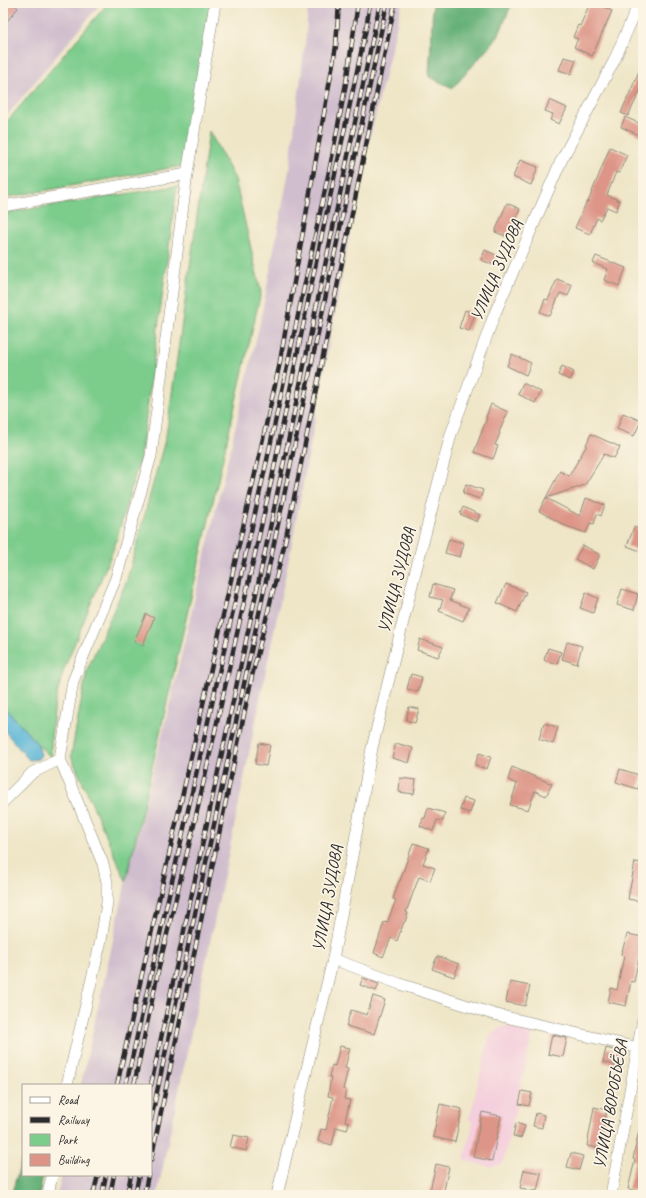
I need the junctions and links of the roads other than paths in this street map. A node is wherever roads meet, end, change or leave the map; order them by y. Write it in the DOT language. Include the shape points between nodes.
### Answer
graph roads {
  1 [pos="216,3"];
  2 [pos="639,3"];
  3 [pos="187,174"];
  4 [pos="3,206"];
  5 [pos="60,759"];
  6 [pos="3,802"];
  7 [pos="333,959"];
  8 [pos="643,1019"];
  9 [pos="640,1048"];
  10 [pos="67,1084"];
  11 [pos="52,1176"];
  12 [pos="48,1195"];
  13 [pos="277,1195"];
  14 [pos="611,1195"];
  1 -- 3 [label="street"];
  2 -- 7 [label="street, УЛИЦА ЗУДОВА" via="614,61 561,161 496,314 451,434 372,748"];
  3 -- 4 [label="street"];
  3 -- 5 [label="street" via="151,456 116,578 73,681"];
  5 -- 6 [label="street" via="32,773"];
  5 -- 10 [label="street" via="103,864 107,882 107,903 101,940"];
  7 -- 9 [label="street" via="493,1014"];
  7 -- 13 [label="street, УЛИЦА ЗУДОВА"];
  8 -- 9 [label="street, УЛИЦА ВОРОБЬЁВА"];
  9 -- 14 [label="street, УЛИЦА ВОРОБЬЁВА"];
  11 -- 12 [label="street"];
}
